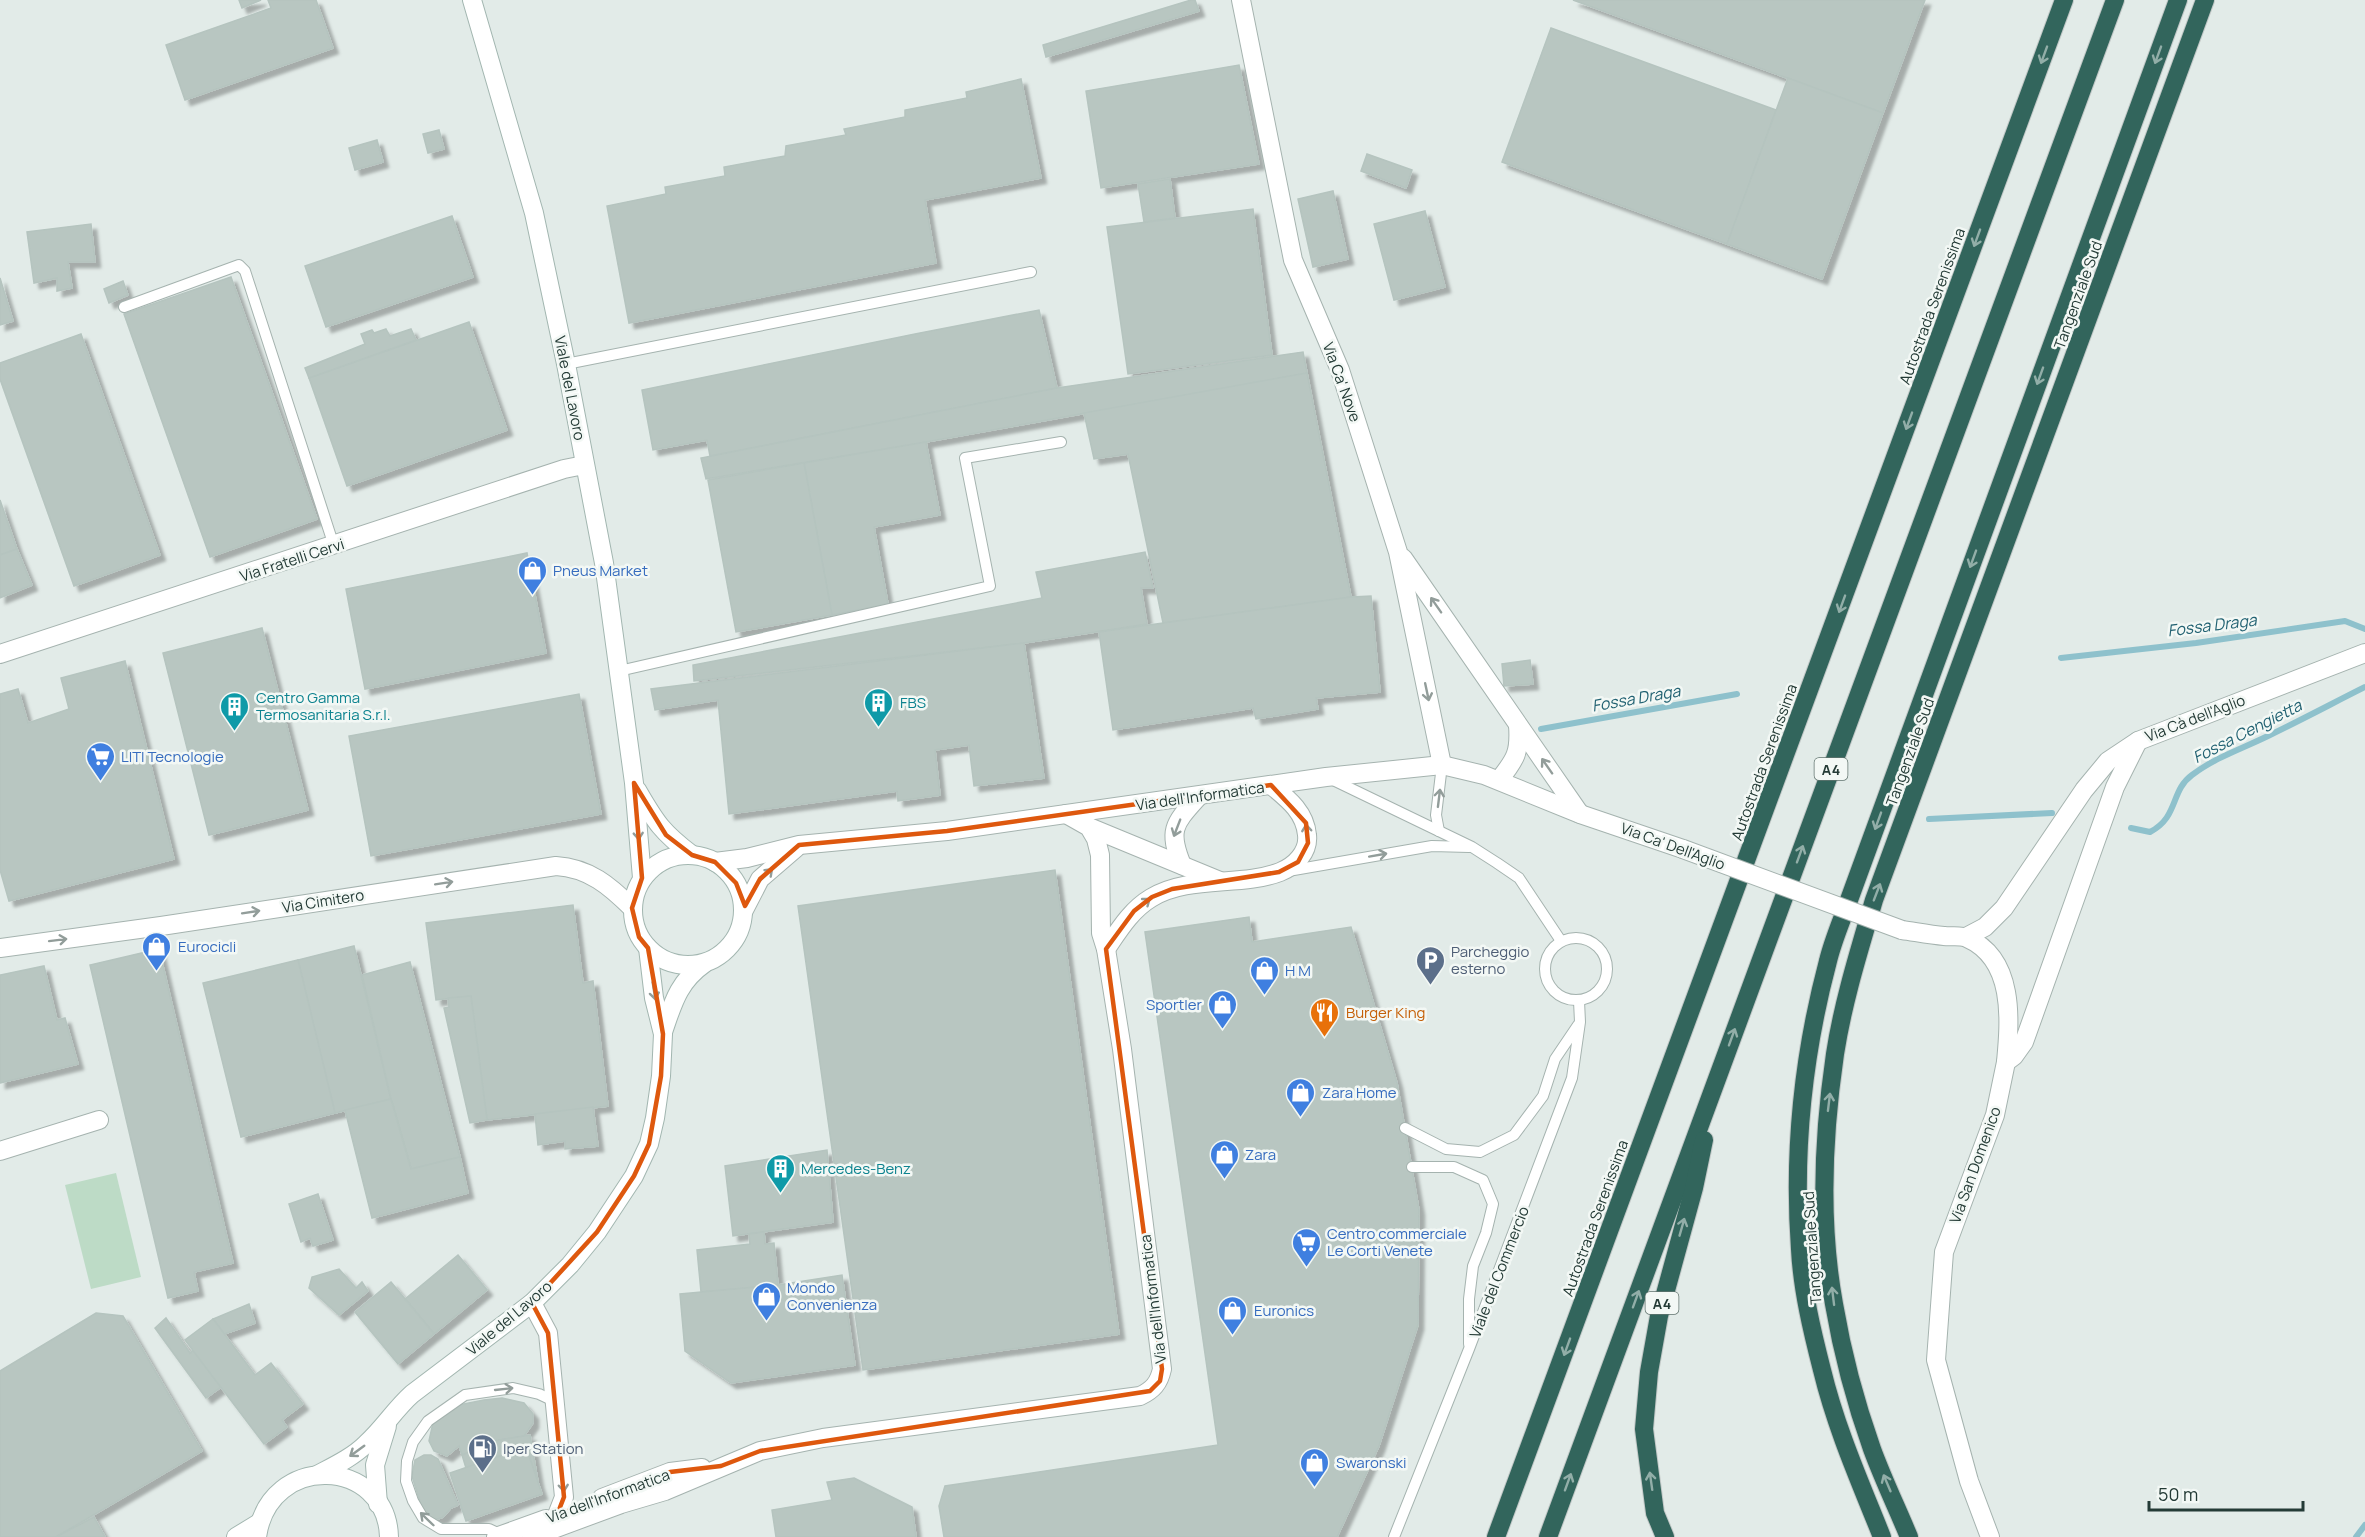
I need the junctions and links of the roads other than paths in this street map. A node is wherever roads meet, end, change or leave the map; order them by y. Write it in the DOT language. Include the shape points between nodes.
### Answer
graph roads {
  1 [pos="472,0"];
  2 [pos="1241,0"];
  3 [pos="2064,0"];
  4 [pos="2115,0"];
  5 [pos="2178,0"];
  6 [pos="2205,0"];
  7 [pos="1031,272"];
  8 [pos="124,307"];
  9 [pos="566,364"];
  10 [pos="1062,442"];
  11 [pos="584,465"];
  12 [pos="334,546"];
  13 [pos="1398,552"];
  14 [pos="2365,653"];
  15 [pos="0,654"];
  16 [pos="619,671"];
  17 [pos="1518,724"];
  18 [pos="2138,741"];
  19 [pos="1442,765"];
  20 [pos="1326,777"];
  21 [pos="1499,780"];
  22 [pos="634,783"];
  23 [pos="1271,785"];
  24 [pos="1199,795"];
  25 [pos="1066,814"];
  26 [pos="1580,814"];
  27 [pos="1089,826"];
  28 [pos="1439,831"];
  29 [pos="799,845"];
  30 [pos="1472,847"];
  31 [pos="692,855"];
  32 [pos="715,862"];
  33 [pos="1182,865"];
  34 [pos="1280,872"];
  35 [pos="642,878"];
  36 [pos="1220,881"];
  37 [pos="633,908"];
  38 [pos="743,912"];
  39 [pos="1966,937"];
  40 [pos="1561,941"];
  41 [pos="0,948"];
  42 [pos="648,948"];
  43 [pos="1106,949"];
  44 [pos="705,963"];
  45 [pos="1580,1001"];
  46 [pos="1580,1022"];
  47 [pos="663,1034"];
  48 [pos="2006,1062"];
  49 [pos="1719,1073"];
  50 [pos="99,1120"];
  51 [pos="1405,1128"];
  52 [pos="0,1151"];
  53 [pos="1412,1167"];
  54 [pos="532,1303"];
  55 [pos="1469,1349"];
  56 [pos="554,1401"];
  57 [pos="389,1418"];
  58 [pos="721,1466"];
  59 [pos="317,1474"];
  60 [pos="378,1504"];
  61 [pos="557,1515"];
  62 [pos="258,1530"];
  63 [pos="391,1536"];
  64 [pos="499,1536"];
  65 [pos="236,1537"];
  66 [pos="532,1537"];
  67 [pos="1394,1537"];
  68 [pos="1496,1537"];
  69 [pos="1548,1537"];
  70 [pos="1665,1537"];
  71 [pos="1882,1537"];
  72 [pos="1909,1537"];
  73 [pos="1990,1537"];
  1 -- 9 [label="street, Viale del Lavoro" via="534,213"];
  2 -- 13 [label="street, Via Ca' Nove" via="1293,260 1340,370"];
  3 -- 68 [label="highway, Autostrada Serenissima, one-way"];
  49 -- 4 [label="highway, A4, one-way"];
  5 -- 71 [label="highway, Tangenziale Sud, one-way" via="1849,900 1816,1010 1801,1096 1800,1251 1822,1372 1846,1449"];
  72 -- 6 [label="highway, Tangenziale Sud, one-way" via="1872,1448 1834,1303 1825,1217 1826,1126 1835,1053 1852,972 1874,900"];
  7 -- 9 [label="lane"];
  8 -- 12 [label="lane" via="239,265 245,272"];
  9 -- 11 [label="street, Viale del Lavoro"];
  10 -- 16 [label="lane" via="965,458 990,586"];
  11 -- 12 [label="street, Via Fratelli Cervi"];
  11 -- 16 [label="street, Viale del Lavoro" via="604,563"];
  12 -- 15 [label="street, Via Fratelli Cervi"];
  17 -- 13 [label="street, one-way"];
  13 -- 19 [label="street, Via Ca' Nove, one-way"];
  14 -- 18 [label="street, Via Cà dell'Aglio"];
  16 -- 22 [label="street, Viale del Lavoro"];
  17 -- 21 [label="street" via="1517,755"];
  26 -- 17 [label="street, one-way"];
  18 -- 39 [label="street, Via Cà dell'Aglio" via="2108,761 2084,790 2004,908 1985,927"];
  18 -- 48 [label="street, Via San Domenico" via="2115,787 2024,1042"];
  19 -- 20 [label="street"];
  19 -- 21 [label="street, Via Ca' Dell'Aglio"];
  28 -- 19 [label="lane, one-way" via="1436,815"];
  20 -- 23 [label="street"];
  20 -- 28 [label="lane"];
  21 -- 26 [label="street, Via Ca' Dell'Aglio"];
  22 -- 31 [label="street, Viale del Lavoro" via="656,824"];
  22 -- 35 [label="street, Viale del Lavoro, one-way"];
  23 -- 24 [label="street, Via dell'Informatica"];
  34 -- 23 [label="street, Via dell'Informatica, one-way" via="1298,862 1308,843 1306,823 1294,805"];
  24 -- 25 [label="street, Via dell'Informatica"];
  24 -- 33 [label="street, one-way" via="1173,834"];
  25 -- 27 [label="street"];
  25 -- 29 [label="street, Via dell'Informatica" via="947,831"];
  26 -- 39 [label="street, Via Ca' Dell'Aglio, bridge" via="1902,930"];
  27 -- 33 [label="street"];
  27 -- 43 [label="street, Via dell'Informatica" via="1100,855 1101,933"];
  28 -- 30 [label="lane"];
  29 -- 32 [label="street, Via dell'Informatica"];
  38 -- 29 [label="street, one-way" via="760,879"];
  34 -- 30 [label="lane, one-way" via="1432,846"];
  30 -- 40 [label="lane" via="1519,878"];
  31 -- 32 [label="street, Viale del Lavoro"];
  31 -- 35 [label="street, Viale del Lavoro" via="673,857"];
  32 -- 38 [label="street, Viale del Lavoro" via="736,883"];
  33 -- 36 [label="street"];
  34 -- 36 [label="street"];
  35 -- 37 [label="street, Viale del Lavoro"];
  43 -- 36 [label="street, one-way" via="1134,911 1152,897 1172,889"];
  41 -- 37 [label="street, Via Cimitero, one-way" via="556,866 595,877"];
  37 -- 42 [label="street, Viale del Lavoro" via="639,937"];
  38 -- 44 [label="street, Viale del Lavoro" via="732,943"];
  39 -- 48 [label="street" via="1998,966 2006,990"];
  40 -- 45 [label="lane" via="1551,949 1545,962 1548,984 1565,999"];
  40 -- 45 [label="lane" via="1588,939 1606,957 1608,970 1603,986"];
  42 -- 44 [label="street, Viale del Lavoro" via="674,964"];
  42 -- 47 [label="street, Viale del Lavoro, one-way"];
  43 -- 58 [label="street, Via dell'Informatica" via="1125,1072 1162,1369 1160,1381 1140,1396 823,1438 760,1451"];
  44 -- 47 [label="street, Viale del Lavoro" via="690,974 679,991"];
  45 -- 46 [label="lane, Viale del Commercio"];
  46 -- 51 [label="lane" via="1556,1059 1543,1096 1514,1135 1480,1152 1446,1149"];
  46 -- 55 [label="lane, Viale del Commercio" via="1572,1078"];
  47 -- 54 [label="street, Viale del Lavoro" via="655,1118 649,1144 634,1176 570,1265"];
  48 -- 73 [label="street, Via San Domenico" via="1995,1115 1944,1252 1936,1360 1969,1481"];
  69 -- 49 [label="highway, A4, one-way"];
  70 -- 49 [label="highway, A4, one-way" via="1656,1514 1644,1429 1649,1372 1659,1316 1694,1188"];
  50 -- 52 [label="street"];
  53 -- 55 [label="lane" via="1454,1167 1482,1180 1492,1204 1473,1266 1468,1299"];
  54 -- 56 [label="street" via="548,1333"];
  54 -- 57 [label="street, Viale del Lavoro" via="412,1394"];
  55 -- 67 [label="lane, Viale del Commercio"];
  56 -- 61 [label="street, one-way" via="564,1497"];
  64 -- 56 [label="lane, one-way" via="489,1529 441,1529 423,1518 406,1481 413,1442 428,1421 465,1395 513,1388"];
  57 -- 59 [label="street, Viale del Lavoro, one-way" via="366,1445"];
  57 -- 60 [label="street, Viale del Lavoro" via="375,1465"];
  58 -- 61 [label="street, Via dell'Informatica" via="670,1472"];
  58 -- 66 [label="street, Via dell'Informatica" via="665,1491"];
  59 -- 60 [label="street, Viale del Lavoro" via="358,1484"];
  59 -- 62 [label="street, Viale del Lavoro" via="298,1479 281,1490 268,1505"];
  60 -- 63 [label="street, Viale del Lavoro"];
  61 -- 64 [label="street, Via dell'Informatica"];
  62 -- 65 [label="street, Viale del Lavoro"];
}
